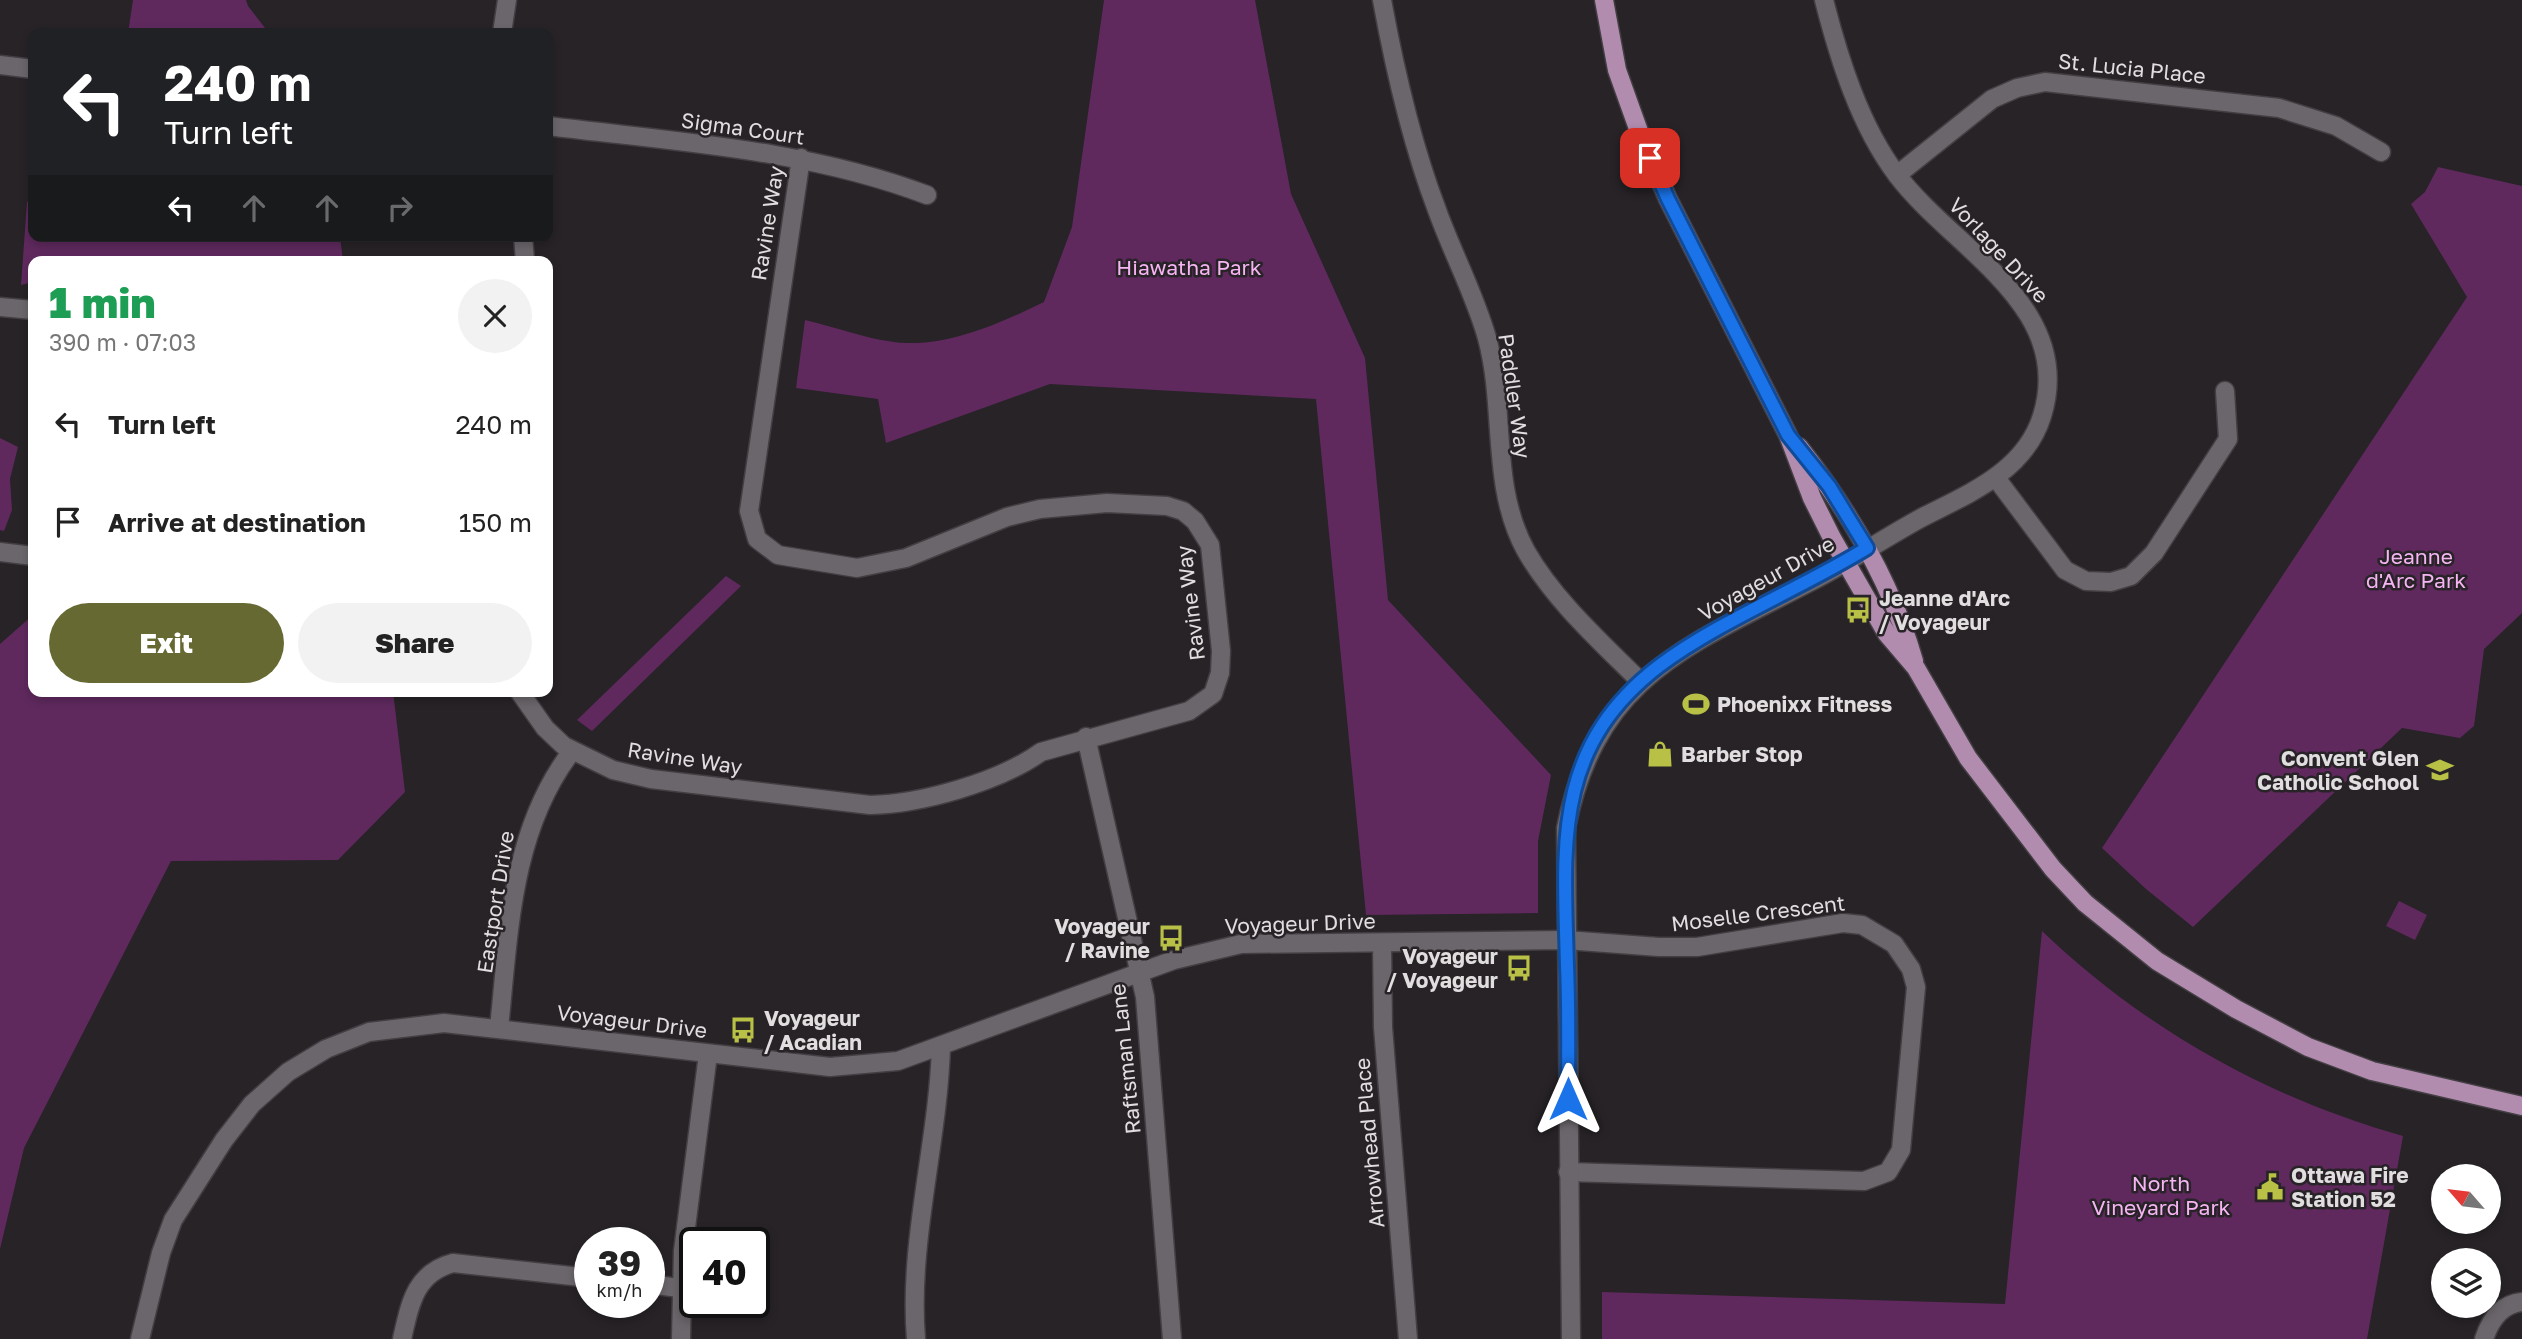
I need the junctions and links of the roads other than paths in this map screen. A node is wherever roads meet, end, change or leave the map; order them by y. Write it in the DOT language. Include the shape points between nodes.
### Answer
graph roads {
  1 [pos="507,0"];
  2 [pos="1382,0"];
  3 [pos="1604,0"];
  4 [pos="1824,0"];
  5 [pos="503,28"];
  6 [pos="0,65"];
  7 [pos="28,68"];
  8 [pos="553,127"];
  9 [pos="2381,152"];
  10 [pos="800,158"];
  11 [pos="1897,175"];
  12 [pos="927,195"];
  13 [pos="0,307"];
  14 [pos="28,310"];
  15 [pos="2225,391"];
  16 [pos="1788,435"];
  17 [pos="1996,478"];
  18 [pos="1867,548"];
  19 [pos="0,552"];
  20 [pos="28,555"];
  21 [pos="1845,562"];
  22 [pos="1916,668"];
  23 [pos="1641,682"];
  24 [pos="523,697"];
  25 [pos="1086,737"];
  26 [pos="572,751"];
  27 [pos="1566,940"];
  28 [pos="1382,943"];
  29 [pos="1139,972"];
  30 [pos="499,1028"];
  31 [pos="941,1047"];
  32 [pos="708,1054"];
  33 [pos="2521,1106"];
  34 [pos="1568,1172"];
  35 [pos="687,1227"];
  36 [pos="574,1276"];
  37 [pos="2522,1302"];
  38 [pos="681,1318"];
  39 [pos="139,1339"];
  40 [pos="401,1339"];
  41 [pos="681,1339"];
  42 [pos="916,1339"];
  43 [pos="1172,1339"];
  44 [pos="1408,1339"];
  45 [pos="1571,1339"];
  46 [pos="2484,1339"];
  1 -- 5 [label="street"];
  2 -- 23 [label="street, Paddler Way" via="1404,108 1420,160 1487,337 1504,483 1516,529 1551,587"];
  3 -- 16 [label="main road" via="1617,70 1641,137"];
  4 -- 11 [label="street, Vorlage Drive" via="1840,57 1876,142"];
  6 -- 7 [label="street"];
  8 -- 10 [label="street, Sigma Court"];
  9 -- 11 [label="street, St. Lucia Place" via="2336,126 2279,108 2045,82 1992,99"];
  10 -- 12 [label="street, Sigma Court"];
  10 -- 25 [label="street, Ravine Way" via="749,511 753,531 763,547 778,555 857,568 906,558 1023,512 1107,503 1182,511 1205,532 1210,545 1222,651 1213,694 1189,711"];
  11 -- 17 [label="street, Vorlage Drive" via="2026,308 2039,329 2046,351 2048,396 2041,420 2018,458"];
  13 -- 14 [label="street"];
  15 -- 17 [label="street" via="2228,439 2154,553 2131,576 2111,582 2086,581 2065,570"];
  16 -- 18 [label="main road" via="1829,486"];
  16 -- 21 [label="main road" via="1812,498"];
  17 -- 18 [label="street, Vorlage Drive"];
  18 -- 21 [label="street, Voyageur Drive"];
  18 -- 22 [label="main road" via="1903,622"];
  19 -- 20 [label="street"];
  21 -- 22 [label="main road" via="1887,634"];
  21 -- 23 [label="street, Voyageur Drive" via="1704,637"];
  22 -- 33 [label="main road" via="1968,758 2053,869 2085,903 2157,961 2308,1047 2372,1071"];
  23 -- 27 [label="street, Voyageur Drive" via="1593,742 1573,793 1566,828"];
  24 -- 26 [label="street, Ravine Way" via="545,728"];
  25 -- 26 [label="street, Ravine Way" via="938,796 903,805 651,779 613,770"];
  25 -- 29 [label="street, Raftsman Lane"];
  26 -- 30 [label="street, Eastport Drive" via="540,801 521,855"];
  27 -- 28 [label="street, Voyageur Drive"];
  27 -- 34 [label="street, Voyageur Drive"];
  27 -- 34 [label="street, Moselle Crescent" via="1697,947 1843,923 1862,925 1885,936 1903,953 1916,988 1901,1150 1888,1172 1864,1181"];
  28 -- 29 [label="street, Voyageur Drive" via="1241,944"];
  28 -- 44 [label="street, Arrowhead Place" via="1383,1027"];
  29 -- 31 [label="street, Voyageur Drive"];
  29 -- 43 [label="street, Raftsman Lane" via="1145,997"];
  30 -- 32 [label="street, Voyageur Drive"];
  30 -- 39 [label="street, Voyageur Drive" via="444,1023 369,1032 326,1049 288,1072 252,1104 224,1140 173,1220"];
  31 -- 32 [label="street, Voyageur Drive" via="898,1061 830,1067"];
  31 -- 42 [label="street" via="917,1269"];
  32 -- 35 [label="street"];
  34 -- 45 [label="street, Voyageur Drive"];
  36 -- 40 [label="street" via="453,1263 437,1267 414,1293"];
  37 -- 46 [label="street" via="2502,1309"];
  38 -- 41 [label="street"];
}
